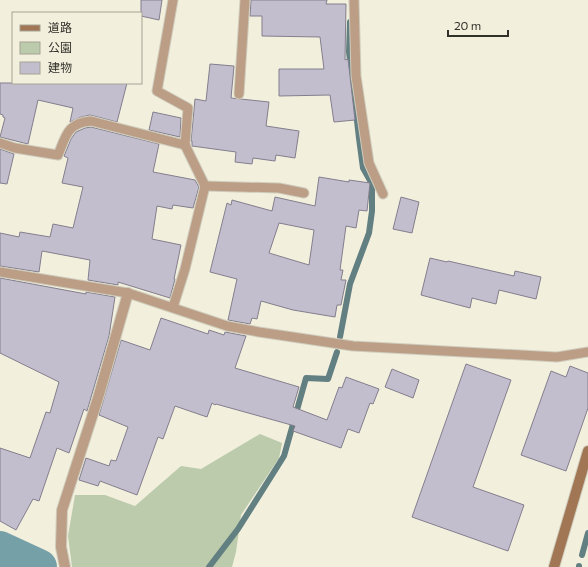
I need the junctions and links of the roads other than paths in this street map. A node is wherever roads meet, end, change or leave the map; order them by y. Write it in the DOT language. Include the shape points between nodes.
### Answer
graph roads {
  1 [pos="173,0"];
  2 [pos="245,0"];
  3 [pos="354,0"];
  4 [pos="239,94"];
  5 [pos="0,143"];
  6 [pos="186,145"];
  7 [pos="205,186"];
  8 [pos="304,193"];
  9 [pos="383,194"];
  10 [pos="0,272"];
  11 [pos="128,293"];
  12 [pos="173,307"];
  13 [pos="588,352"];
  14 [pos="588,451"];
  15 [pos="65,567"];
  16 [pos="554,567"];
  1 -- 6 [label="lane" via="157,91 188,108"];
  2 -- 4 [label="lane"];
  3 -- 9 [label="lane" via="356,76 369,163"];
  5 -- 6 [label="lane" via="58,156 70,128 91,121"];
  6 -- 7 [label="lane"];
  7 -- 8 [label="lane" via="279,188"];
  7 -- 12 [label="lane" via="185,270"];
  10 -- 11 [label="lane"];
  11 -- 12 [label="lane"];
  11 -- 15 [label="street" via="62,510 61,547"];
  12 -- 13 [label="lane" via="227,326 353,346 557,357"];
  14 -- 16 [label="street"];
}
